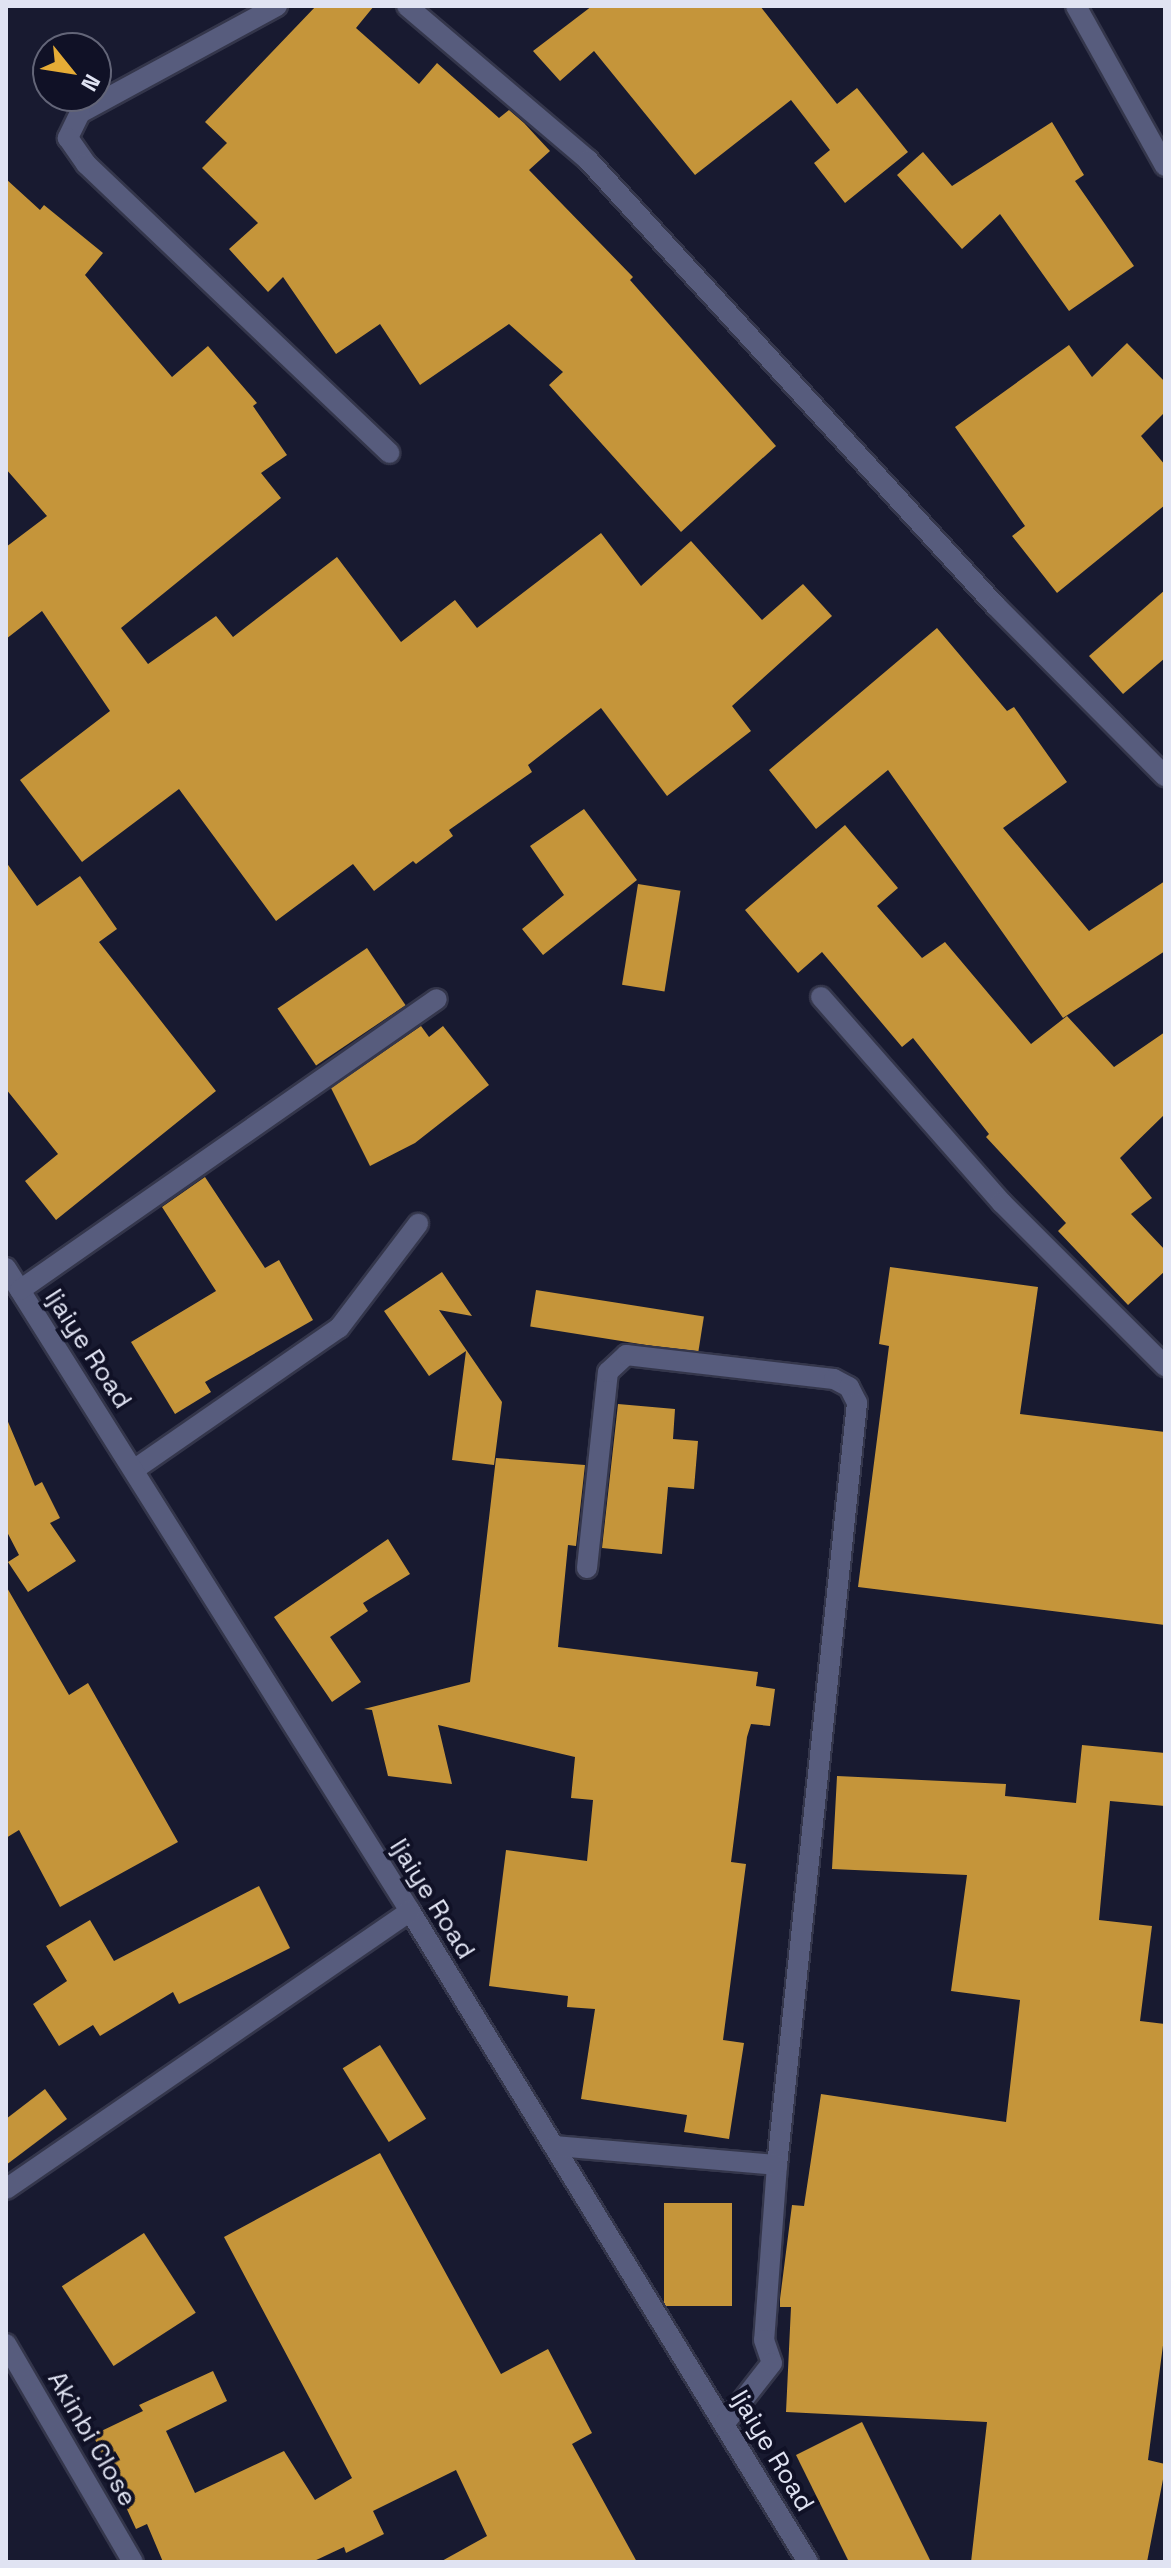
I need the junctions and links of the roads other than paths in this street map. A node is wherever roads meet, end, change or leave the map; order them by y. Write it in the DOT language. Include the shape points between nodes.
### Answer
graph roads {
  1 [pos="277,6"];
  2 [pos="407,6"];
  3 [pos="1076,6"];
  4 [pos="1165,166"];
  5 [pos="389,453"];
  6 [pos="1165,776"];
  7 [pos="821,997"];
  8 [pos="437,999"];
  9 [pos="418,1224"];
  10 [pos="6,1268"];
  11 [pos="20,1290"];
  12 [pos="1165,1366"];
  13 [pos="135,1469"];
  14 [pos="587,1568"];
  15 [pos="410,1911"];
  16 [pos="555,2146"];
  17 [pos="777,2165"];
  18 [pos="6,2189"];
  19 [pos="6,2344"];
  20 [pos="725,2423"];
  21 [pos="133,2562"];
  22 [pos="808,2562"];
  1 -- 5 [label="street" via="80,113 68,138 86,164"];
  2 -- 6 [label="street" via="588,160 996,606"];
  3 -- 4 [label="street"];
  7 -- 12 [label="street" via="1002,1203"];
  8 -- 11 [label="street"];
  9 -- 13 [label="street" via="339,1328"];
  10 -- 11 [label="street, Ijaiye Road"];
  11 -- 13 [label="street, Ijaiye Road"];
  13 -- 15 [label="street, Ijaiye Road"];
  14 -- 17 [label="street" via="608,1372 626,1355 834,1379 849,1387 857,1403"];
  15 -- 16 [label="street, Ijaiye Road"];
  15 -- 18 [label="street"];
  16 -- 17 [label="street"];
  16 -- 20 [label="street, Ijaiye Road"];
  17 -- 20 [label="street" via="764,2340 772,2363"];
  19 -- 21 [label="street, Akinbi Close"];
  20 -- 22 [label="street, Ijaiye Road"];
}
